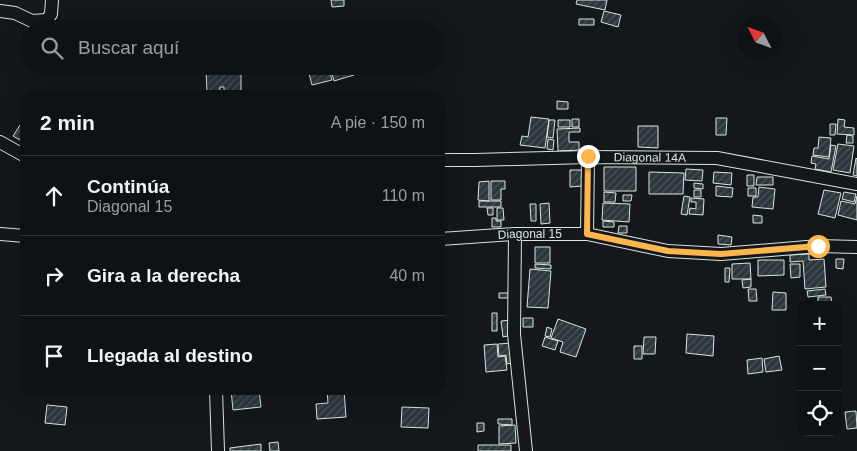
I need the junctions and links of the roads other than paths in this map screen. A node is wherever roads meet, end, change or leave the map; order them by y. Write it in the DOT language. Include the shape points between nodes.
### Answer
graph roads {
  1 [pos="52,0"];
  2 [pos="0,11"];
  3 [pos="30,20"];
  4 [pos="47,20"];
  5 [pos="0,142"];
  6 [pos="20,153"];
  7 [pos="588,156"];
  8 [pos="445,160"];
  9 [pos="857,184"];
  10 [pos="0,234"];
  11 [pos="515,234"];
  12 [pos="587,234"];
  13 [pos="20,236"];
  14 [pos="445,239"];
  15 [pos="857,247"];
  16 [pos="216,395"];
  17 [pos="218,451"];
  18 [pos="526,451"];
  1 -- 4 [label="street" via="52,14"];
  2 -- 3 [label="street"];
  5 -- 6 [label="street"];
  7 -- 8 [label="street, Diagonal 14A"];
  7 -- 9 [label="street, Diagonal 14A" via="717,158"];
  7 -- 12 [label="street"];
  10 -- 13 [label="street"];
  11 -- 12 [label="street, Diagonal 15"];
  11 -- 14 [label="street, Diagonal 15"];
  11 -- 18 [label="street" via="514,334"];
  12 -- 15 [label="street, Diagonal 15" via="668,251 721,254 818,246"];
  16 -- 17 [label="street"];
}
